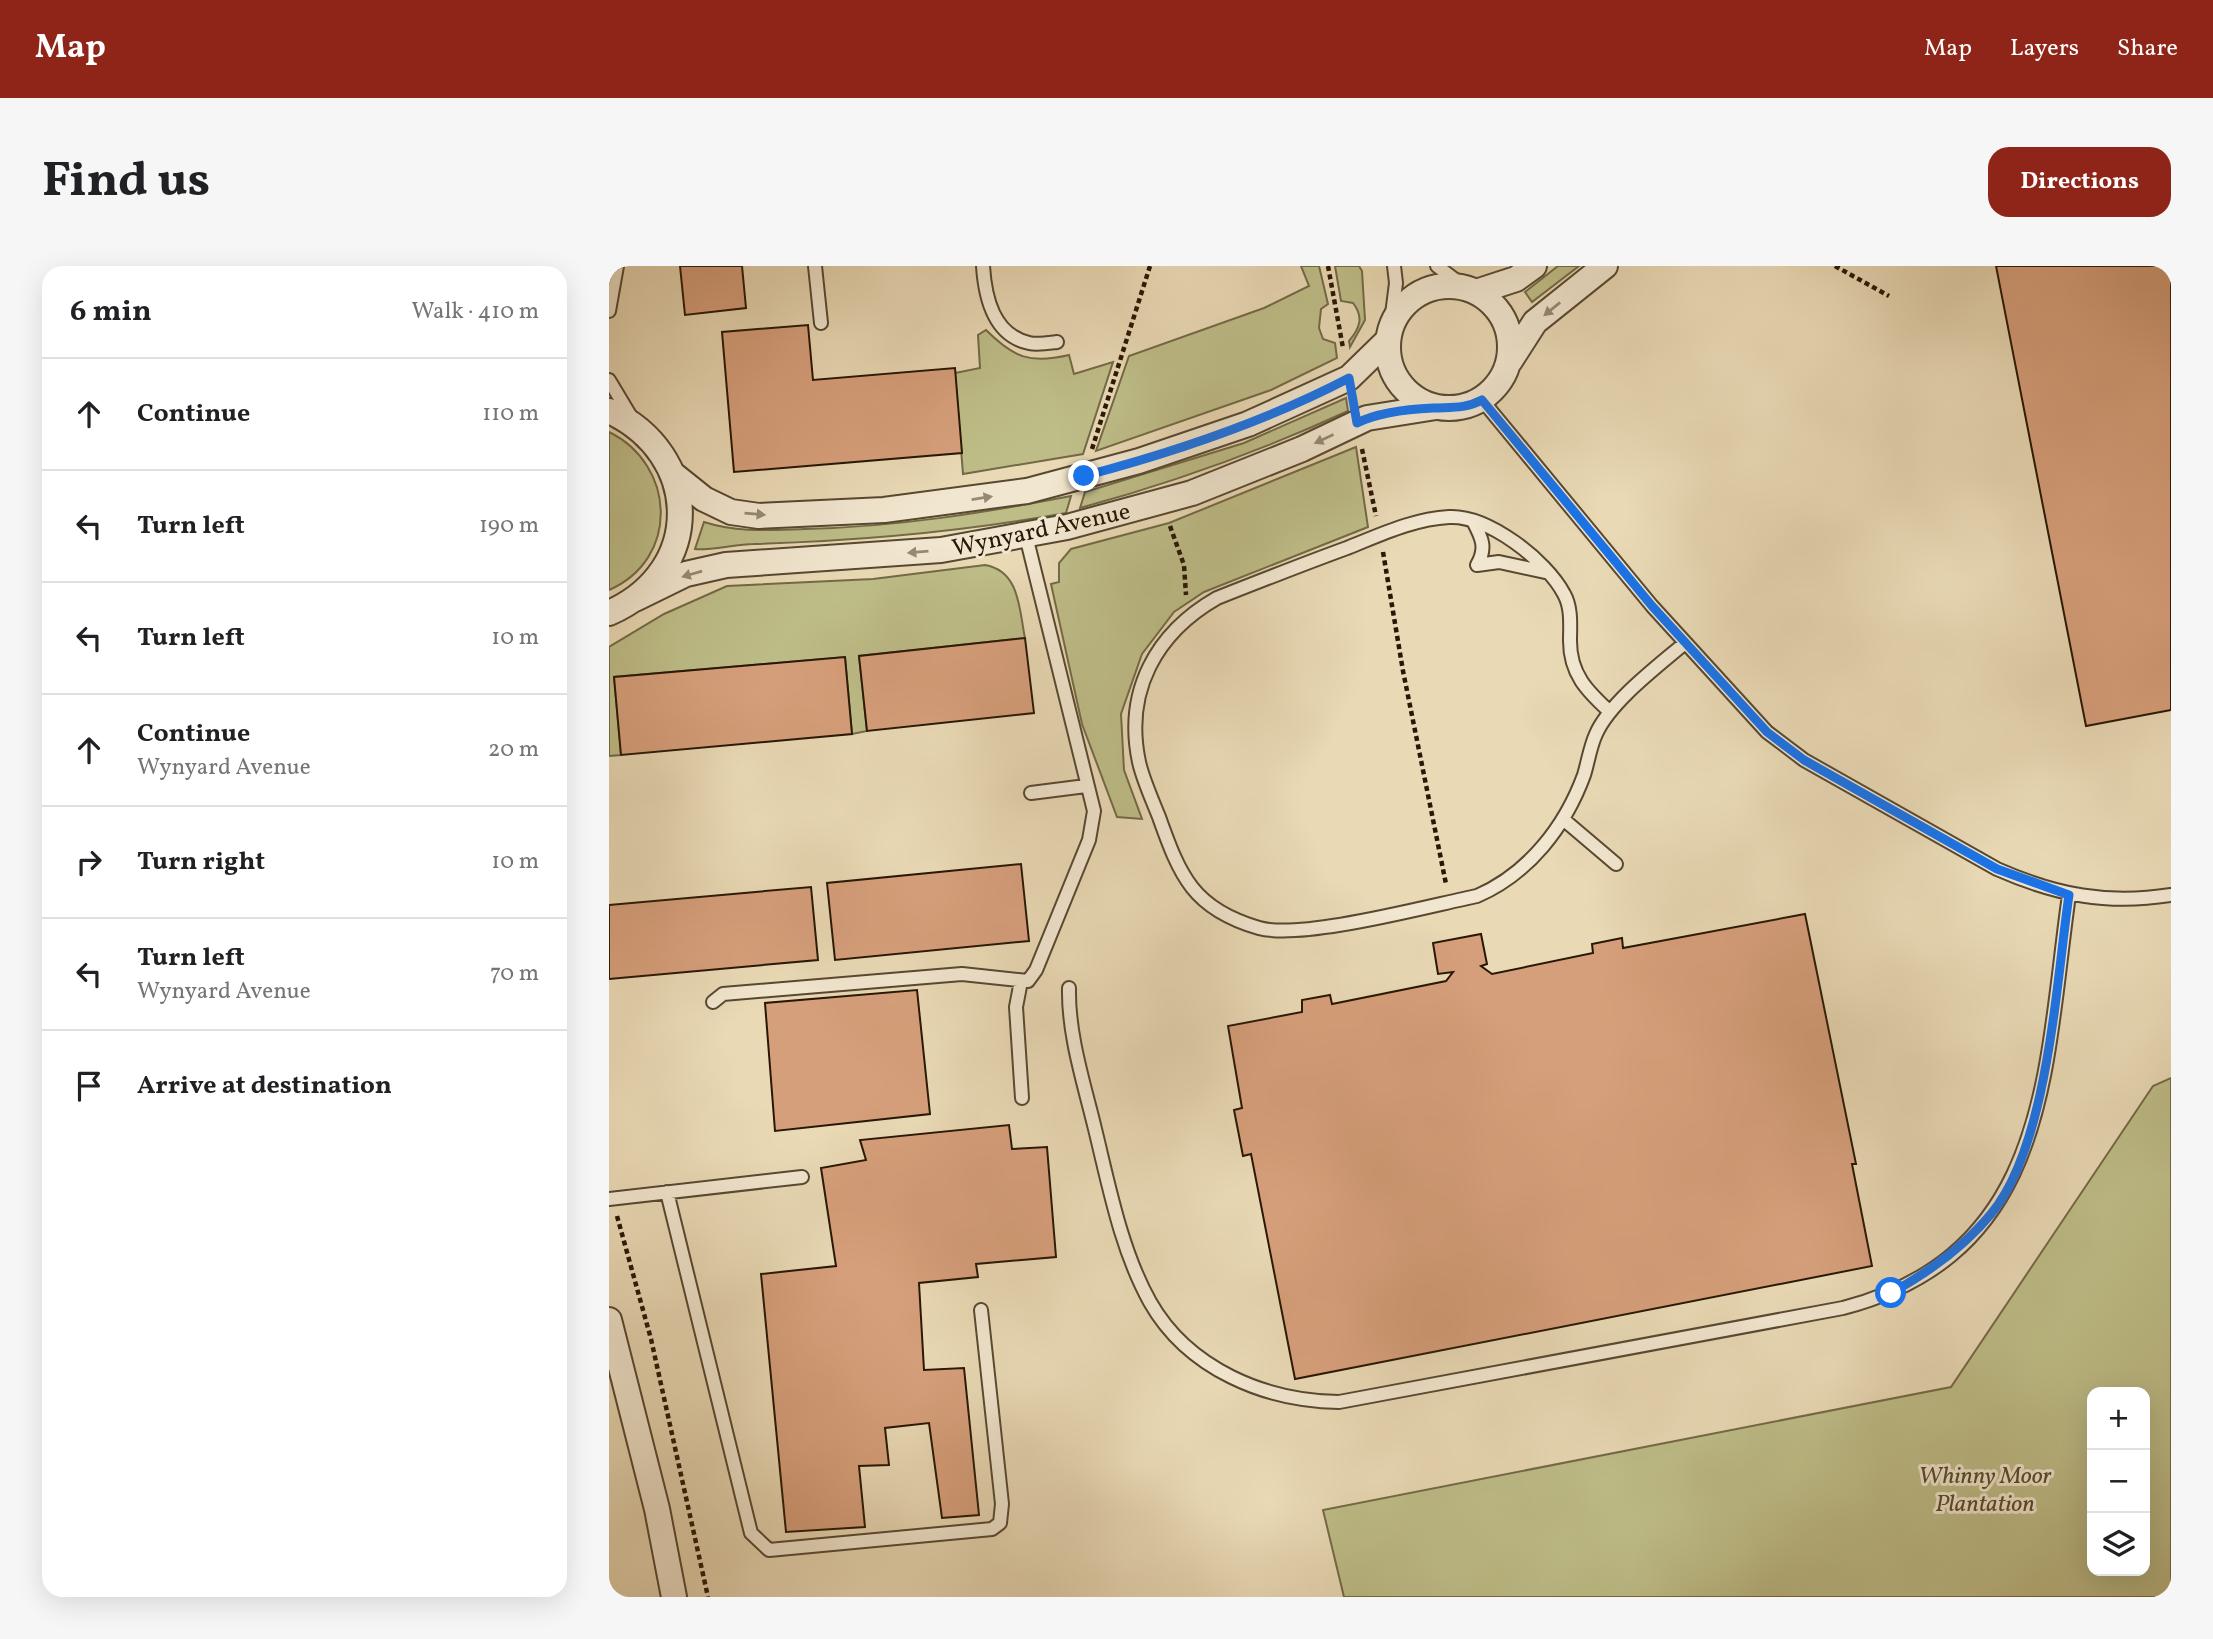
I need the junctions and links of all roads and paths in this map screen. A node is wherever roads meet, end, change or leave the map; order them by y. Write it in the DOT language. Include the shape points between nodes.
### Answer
graph roads {
  1 [pos="617,266"];
  2 [pos="814,266"];
  3 [pos="982,266"];
  4 [pos="1150,266"];
  5 [pos="1328,266"];
  6 [pos="1394,266"];
  7 [pos="1437,266"];
  8 [pos="1534,266"];
  9 [pos="1605,266"];
  10 [pos="1835,266"];
  11 [pos="1471,290"];
  12 [pos="1889,296"];
  13 [pos="609,311"];
  14 [pos="821,323"];
  15 [pos="1389,335"];
  16 [pos="1058,342"];
  17 [pos="1509,365"];
  18 [pos="1349,378"];
  19 [pos="609,380"];
  20 [pos="1482,400"];
  21 [pos="1436,407"];
  22 [pos="609,411"];
  23 [pos="1357,423"];
  24 [pos="642,430"];
  25 [pos="674,475"];
  26 [pos="1084,476"];
  27 [pos="1161,502"];
  28 [pos="1473,521"];
  29 [pos="1379,535"];
  30 [pos="1026,536"];
  31 [pos="1545,572"];
  32 [pos="635,599"];
  33 [pos="609,613"];
  34 [pos="1191,613"];
  35 [pos="1685,643"];
  36 [pos="1610,712"];
  37 [pos="1086,786"];
  38 [pos="1031,793"];
  39 [pos="1563,819"];
  40 [pos="1616,864"];
  41 [pos="2069,895"];
  42 [pos="2171,895"];
  43 [pos="1450,902"];
  44 [pos="1021,981"];
  45 [pos="1069,988"];
  46 [pos="713,1002"];
  47 [pos="1022,1098"];
  48 [pos="802,1177"];
  49 [pos="667,1192"];
  50 [pos="610,1199"];
  51 [pos="981,1310"];
  52 [pos="609,1320"];
  53 [pos="674,1597"];
  54 [pos="708,1597"];
  1 -- 13 [label="lane"];
  2 -- 14 [label="lane"];
  3 -- 16 [label="lane" via="985,294 996,320 1030,344"];
  4 -- 26 [label="path"];
  5 -- 18 [label="path"];
  6 -- 15 [label="lane"];
  7 -- 11 [label="lane"];
  8 -- 11 [label="street" via="1516,279"];
  9 -- 17 [label="street, one-way" via="1535,322"];
  10 -- 12 [label="path"];
  11 -- 15 [label="street" via="1435,288 1415,296 1400,311"];
  11 -- 17 [label="street" via="1498,309 1507,326"];
  15 -- 18 [label="street, Wynyard Avenue"];
  15 -- 21 [label="street" via="1389,360 1402,387 1417,400"];
  17 -- 20 [label="street" via="1499,385"];
  18 -- 26 [label="street, Wynyard Avenue" via="1248,424"];
  19 -- 24 [label="lane" via="620,404"];
  20 -- 21 [label="street" via="1464,407"];
  20 -- 35 [label="lane"];
  21 -- 23 [label="street, Wynyard Avenue"];
  22 -- 24 [label="street, Wynyard Avenue"];
  23 -- 27 [label="street, Wynyard Avenue, one-way" via="1290,454"];
  23 -- 29 [label="path"];
  24 -- 25 [label="street, Wynyard Avenue" via="661,450"];
  25 -- 26 [label="street, Wynyard Avenue, one-way" via="704,499 731,512 759,516 898,509 1027,491"];
  25 -- 32 [label="street, Wynyard Avenue" via="680,509 676,544 660,574"];
  27 -- 30 [label="street, Wynyard Avenue"];
  27 -- 34 [label="path" via="1184,565"];
  28 -- 29 [label="lane" via="1451,516"];
  28 -- 31 [label="lane" via="1488,524 1515,542"];
  28 -- 31 [label="lane" via="1485,552 1477,565 1499,562"];
  29 -- 34 [label="lane" via="1217,598"];
  29 -- 43 [label="path"];
  30 -- 32 [label="street, Wynyard Avenue, one-way" via="941,550 726,565 686,574"];
  30 -- 37 [label="lane"];
  31 -- 36 [label="lane" via="1565,594 1576,675"];
  32 -- 33 [label="street, Wynyard Avenue"];
  34 -- 43 [label="lane" via="1150,665 1138,696 1136,730 1139,762 1174,861 1204,902 1262,929 1298,931"];
  35 -- 36 [label="lane"];
  35 -- 41 [label="lane" via="1759,724 1804,760 1997,869"];
  36 -- 39 [label="lane" via="1596,734"];
  37 -- 38 [label="lane"];
  37 -- 44 [label="lane" via="1094,811 1089,840 1036,970 1028,981"];
  39 -- 40 [label="lane"];
  39 -- 43 [label="lane" via="1518,872 1477,896"];
  41 -- 42 [label="lane"];
  41 -- 45 [label="lane" via="2031,1135 1993,1212 1962,1246 1927,1273 1891,1293 1843,1308 1339,1402 1278,1396 1224,1374 1197,1356 1150,1302 1108,1184 1068,1017"];
  44 -- 46 [label="lane" via="962,974 723,994"];
  44 -- 47 [label="lane" via="1016,1007"];
  48 -- 49 [label="lane"];
  49 -- 50 [label="lane"];
  49 -- 51 [label="lane" via="751,1533 769,1550 992,1529 1000,1523 1002,1504"];
  50 -- 54 [label="path" via="654,1351"];
  52 -- 53 [label="street" via="657,1509"];
}
